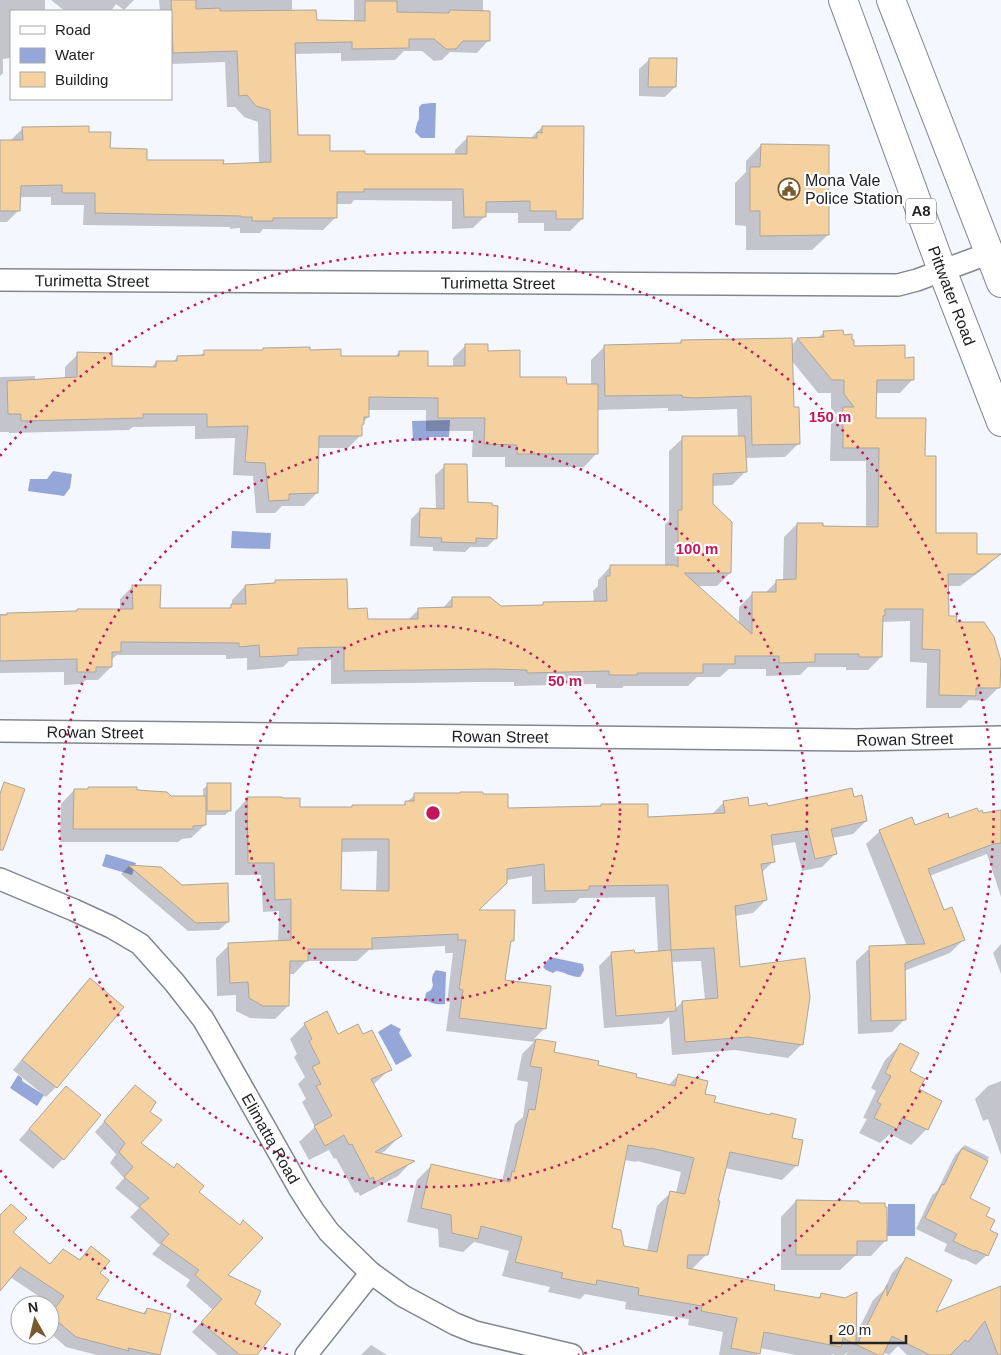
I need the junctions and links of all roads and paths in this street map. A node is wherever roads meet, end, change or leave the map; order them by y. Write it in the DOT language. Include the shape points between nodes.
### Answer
graph roads {
  1 [pos="842,0"];
  2 [pos="891,0"];
  3 [pos="990,253"];
  4 [pos="942,270"];
  5 [pos="0,280"];
  6 [pos="1001,283"];
  7 [pos="1001,422"];
  8 [pos="0,731"];
  9 [pos="1001,737"];
  10 [pos="0,879"];
  11 [pos="371,1273"];
  12 [pos="306,1355"];
  13 [pos="572,1355"];
  1 -- 4 [label="highway, Pittwater Road / A8"];
  2 -- 3 [label="highway"];
  3 -- 4 [label="street, Turimetta Street"];
  3 -- 6 [label="highway"];
  4 -- 5 [label="street, Turimetta Street" via="898,285"];
  4 -- 7 [label="highway, Pittwater Road / A8"];
  8 -- 9 [label="street, Rowan Street" via="856,740"];
  10 -- 11 [label="street, Elimatta Road" via="74,910 140,944 203,1019 313,1210 329,1232"];
  11 -- 12 [label="street"];
  11 -- 13 [label="street, Elimatta Road" via="403,1296 466,1329"];
}
